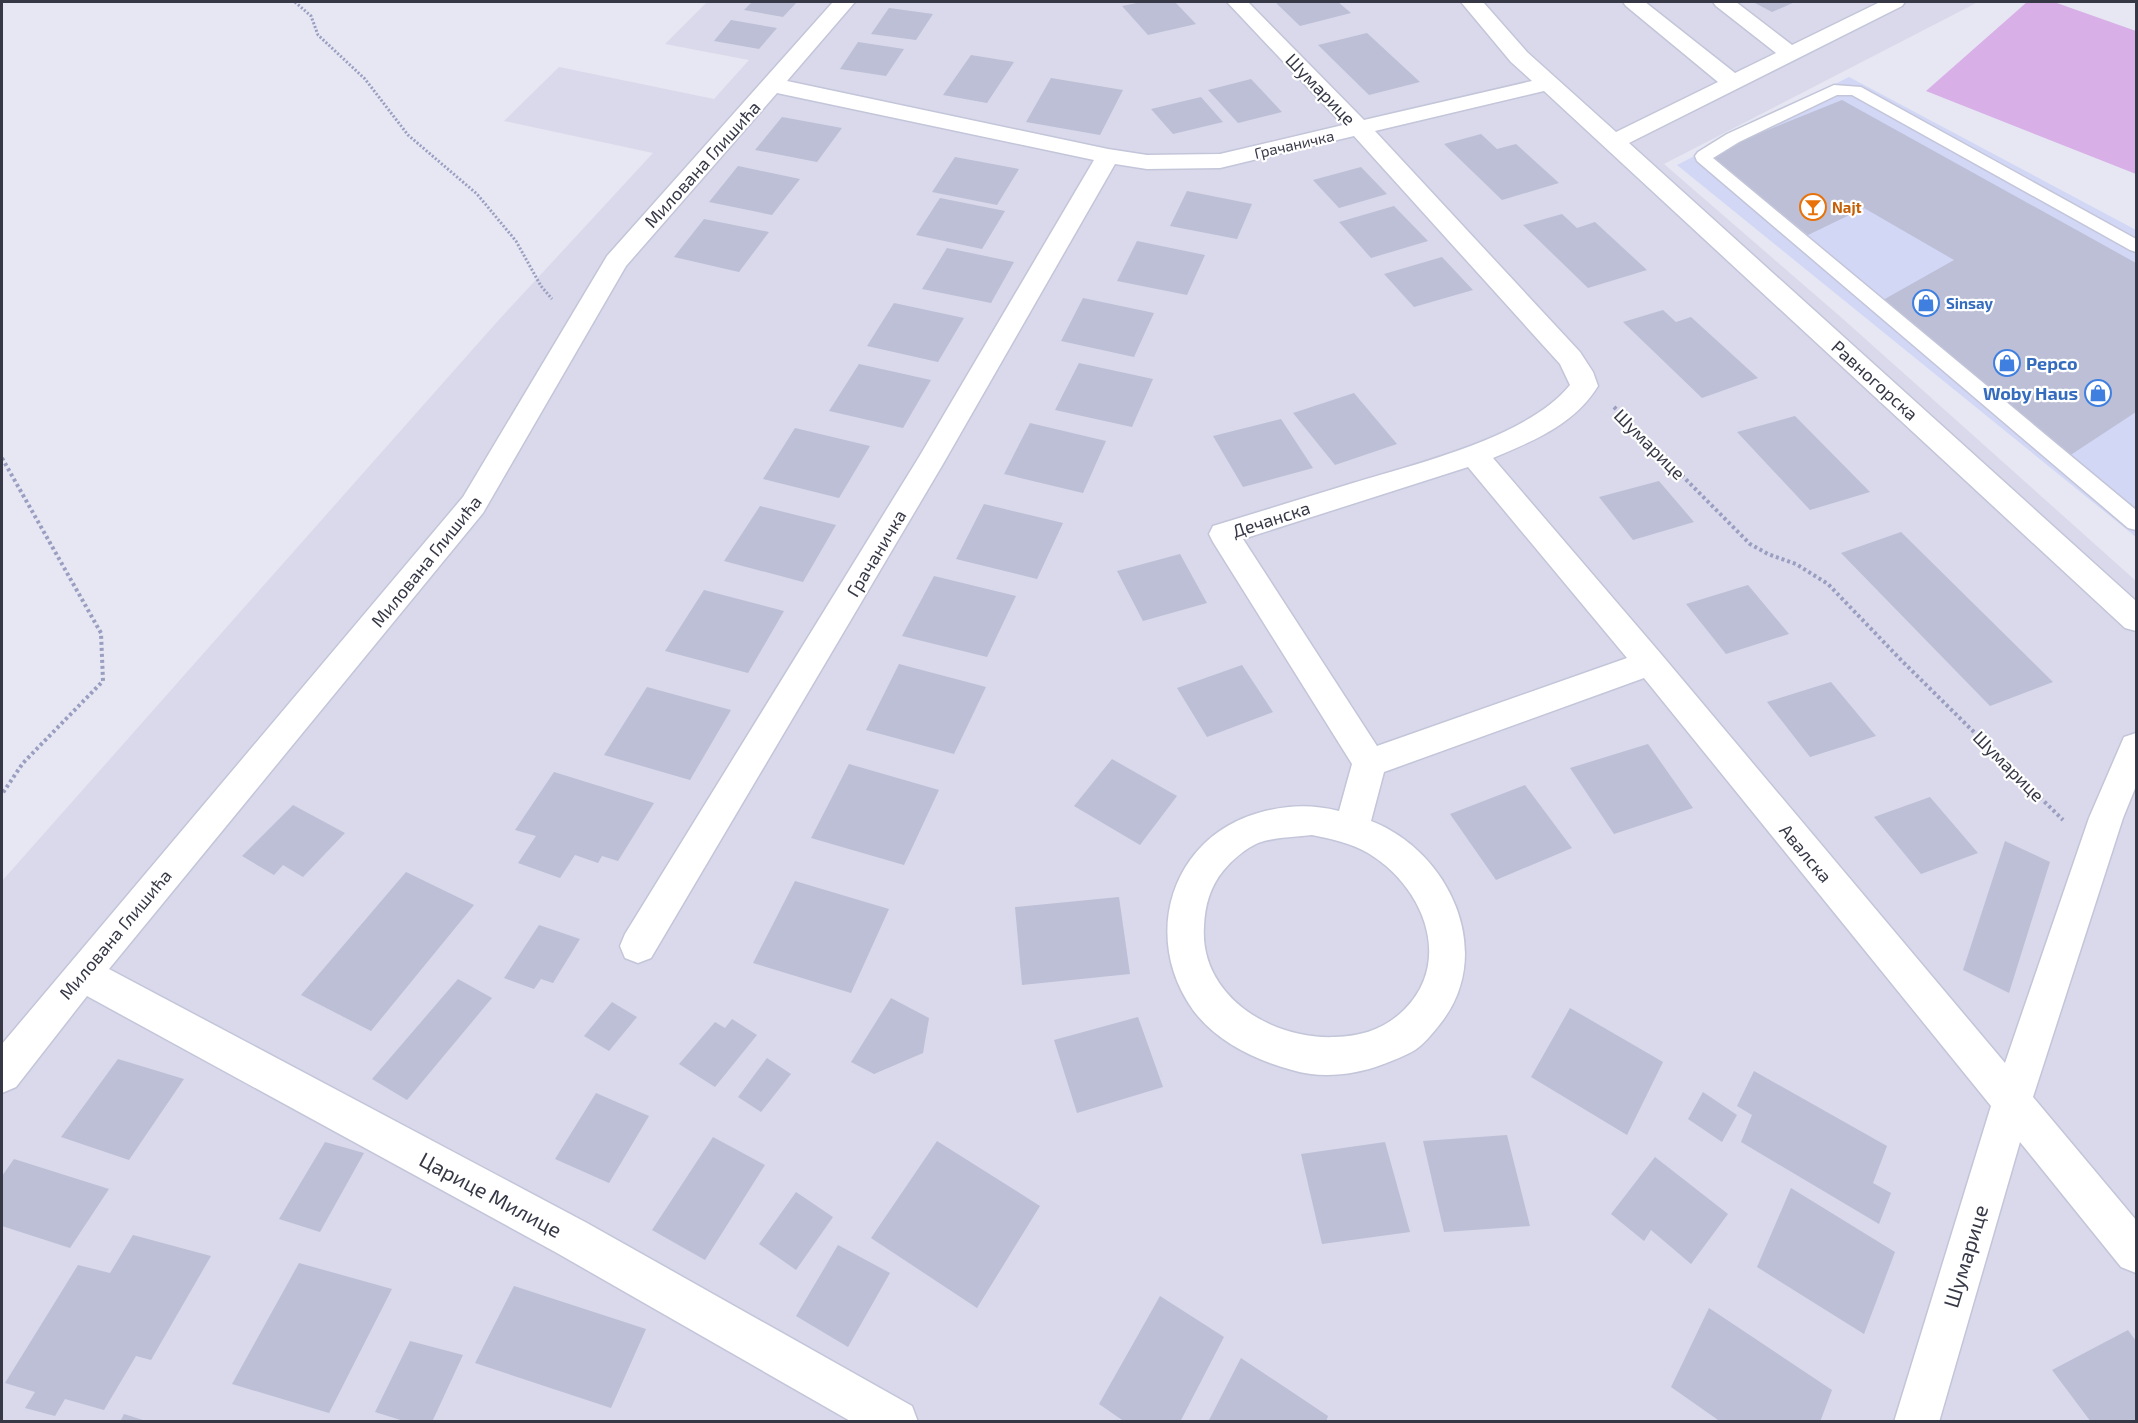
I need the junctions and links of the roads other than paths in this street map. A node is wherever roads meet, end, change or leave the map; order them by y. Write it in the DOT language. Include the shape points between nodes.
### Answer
graph roads {
  1 [pos="844,2"];
  2 [pos="1237,2"];
  3 [pos="1472,2"];
  4 [pos="1633,2"];
  5 [pos="1723,2"];
  6 [pos="1895,2"];
  7 [pos="1791,54"];
  8 [pos="1732,81"];
  9 [pos="1546,84"];
  10 [pos="773,85"];
  11 [pos="1360,129"];
  12 [pos="1614,142"];
  13 [pos="1108,156"];
  14 [pos="2136,246"];
  15 [pos="1474,455"];
  16 [pos="2136,522"];
  17 [pos="2136,619"];
  18 [pos="1650,663"];
  19 [pos="2136,747"];
  20 [pos="1369,763"];
  21 [pos="1351,829"];
  22 [pos="638,946"];
  23 [pos="82,974"];
  24 [pos="2,1074"];
  25 [pos="2012,1101"];
  26 [pos="2136,1252"];
  27 [pos="896,1422"];
  28 [pos="1916,1422"];
  1 -- 10 [label="street, Милована Глишића"];
  2 -- 11 [label="street, Шумарице"];
  3 -- 9 [label="street, Равногорска"];
  4 -- 8 [label="street"];
  5 -- 7 [label="street"];
  6 -- 7 [label="street"];
  7 -- 8 [label="street"];
  8 -- 12 [label="street"];
  9 -- 11 [label="street, Грачаничка"];
  9 -- 12 [label="street, Равногорска"];
  10 -- 13 [label="street, Грачаничка"];
  10 -- 23 [label="street, Милована Глишића" via="616,262 473,505"];
  11 -- 13 [label="street, Грачаничка" via="1220,161 1147,162"];
  11 -- 15 [label="street, Шумарице" via="1570,358 1584,386 1574,402 1544,423"];
  12 -- 17 [label="street, Равногорска"];
  13 -- 22 [label="street, Грачаничка" via="929,464"];
  14 -- 16 [label="lane" via="1855,90 1834,90 1704,156"];
  15 -- 18 [label="street, Авалска"];
  15 -- 20 [label="street, Дечанска" via="1224,534"];
  18 -- 20 [label="street"];
  18 -- 25 [label="street, Авалска"];
  19 -- 25 [label="street, Шумарице" via="2106,818"];
  20 -- 21 [label="street"];
  21 -- 21 [label="street" via="1312,820 1273,824 1238,837 1210,859 1191,890 1183,925 1188,962 1207,997 1238,1028 1276,1049 1319,1058 1362,1054 1400,1038 1428,1012 1445,979 1449,942 1438,904 1417,872 1387,846"];
  23 -- 24 [label="street, Милована Глишића"];
  23 -- 27 [label="street, Царице Милице" via="573,1238"];
  25 -- 26 [label="street, Авалска"];
  25 -- 28 [label="street, Шумарице"];
}
